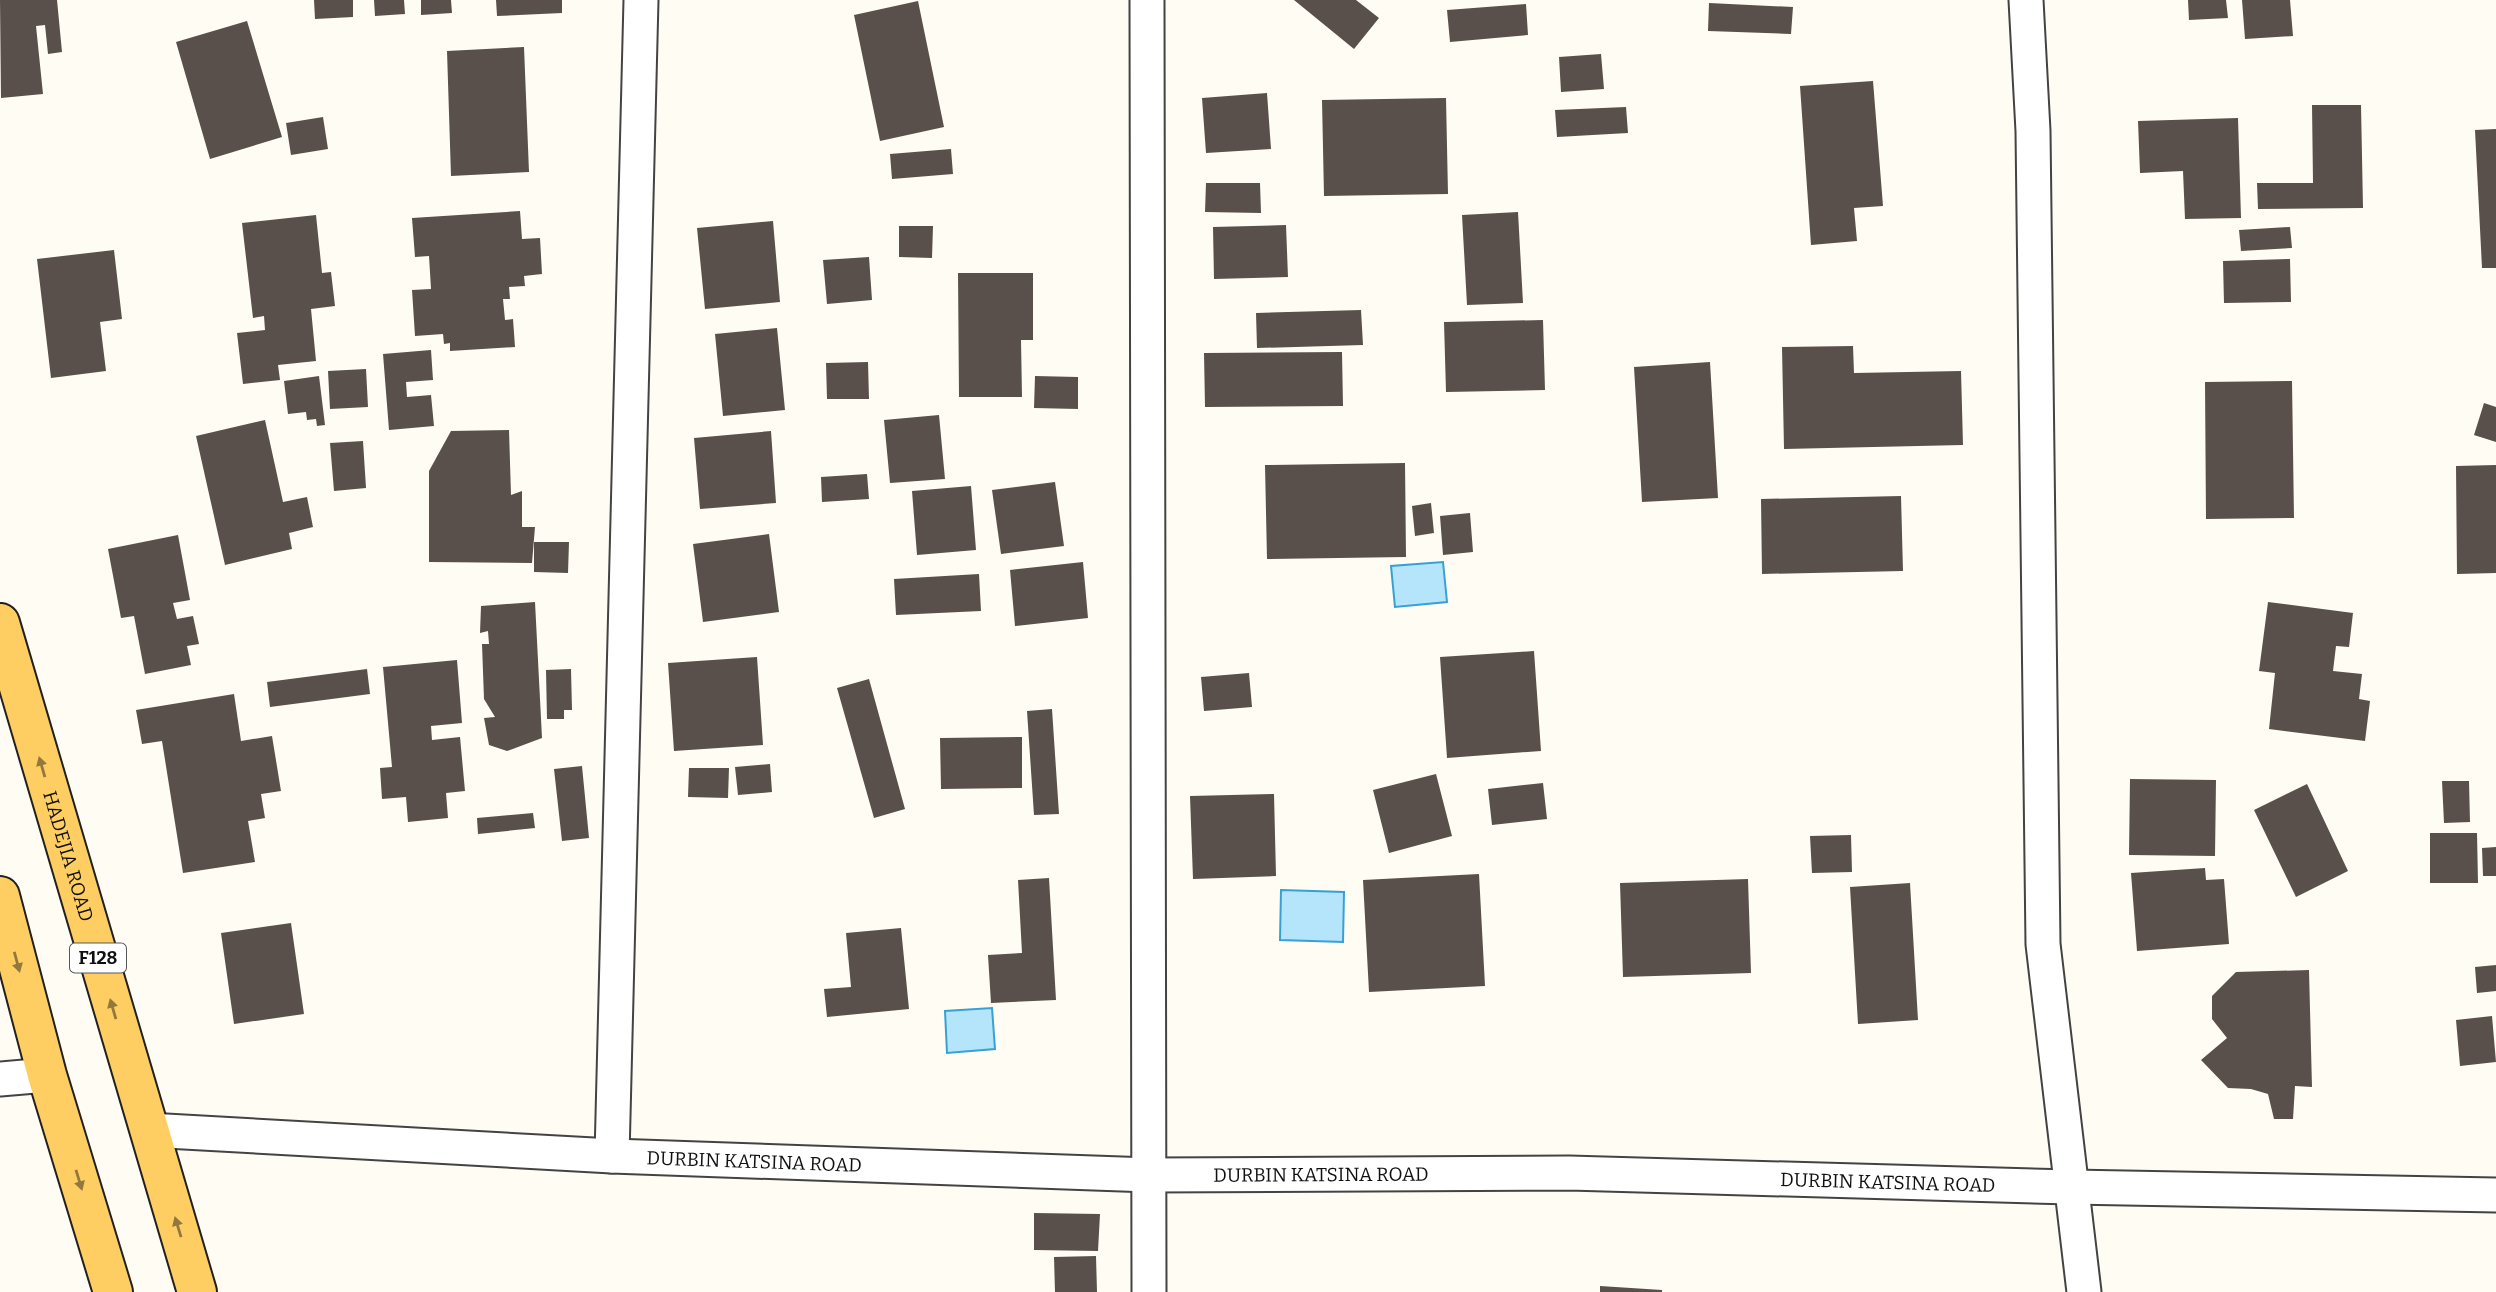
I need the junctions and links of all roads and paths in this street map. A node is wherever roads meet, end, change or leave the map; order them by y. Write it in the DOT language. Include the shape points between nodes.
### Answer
graph roads {
  1 [pos="641,0"];
  2 [pos="1147,0"];
  3 [pos="2026,0"];
  4 [pos="0,623"];
  5 [pos="0,896"];
  6 [pos="47,1075"];
  7 [pos="0,1079"];
  8 [pos="148,1130"];
  9 [pos="612,1156"];
  10 [pos="1150,1175"];
  11 [pos="2071,1187"];
  12 [pos="2496,1195"];
  13 [pos="113,1292"];
  14 [pos="197,1292"];
  15 [pos="1149,1292"];
  16 [pos="2084,1292"];
  1 -- 9 [label="street"];
  2 -- 10 [label="street"];
  3 -- 11 [label="street" via="2033,131 2043,944"];
  8 -- 4 [label="main road, HADEJIA ROAD / F128, one-way"];
  5 -- 6 [label="main road, one-way"];
  6 -- 7 [label="street"];
  6 -- 13 [label="main road, one-way"];
  8 -- 9 [label="street, DURBIN KATSINA ROAD"];
  14 -- 8 [label="main road, HADEJIA ROAD / F128, one-way"];
  9 -- 10 [label="street, DURBIN KATSINA ROAD"];
  10 -- 11 [label="street, DURBIN KATSINA ROAD" via="1569,1173"];
  10 -- 15 [label="street"];
  11 -- 12 [label="street, DURBIN KATSINA ROAD"];
  11 -- 16 [label="street"];
}
